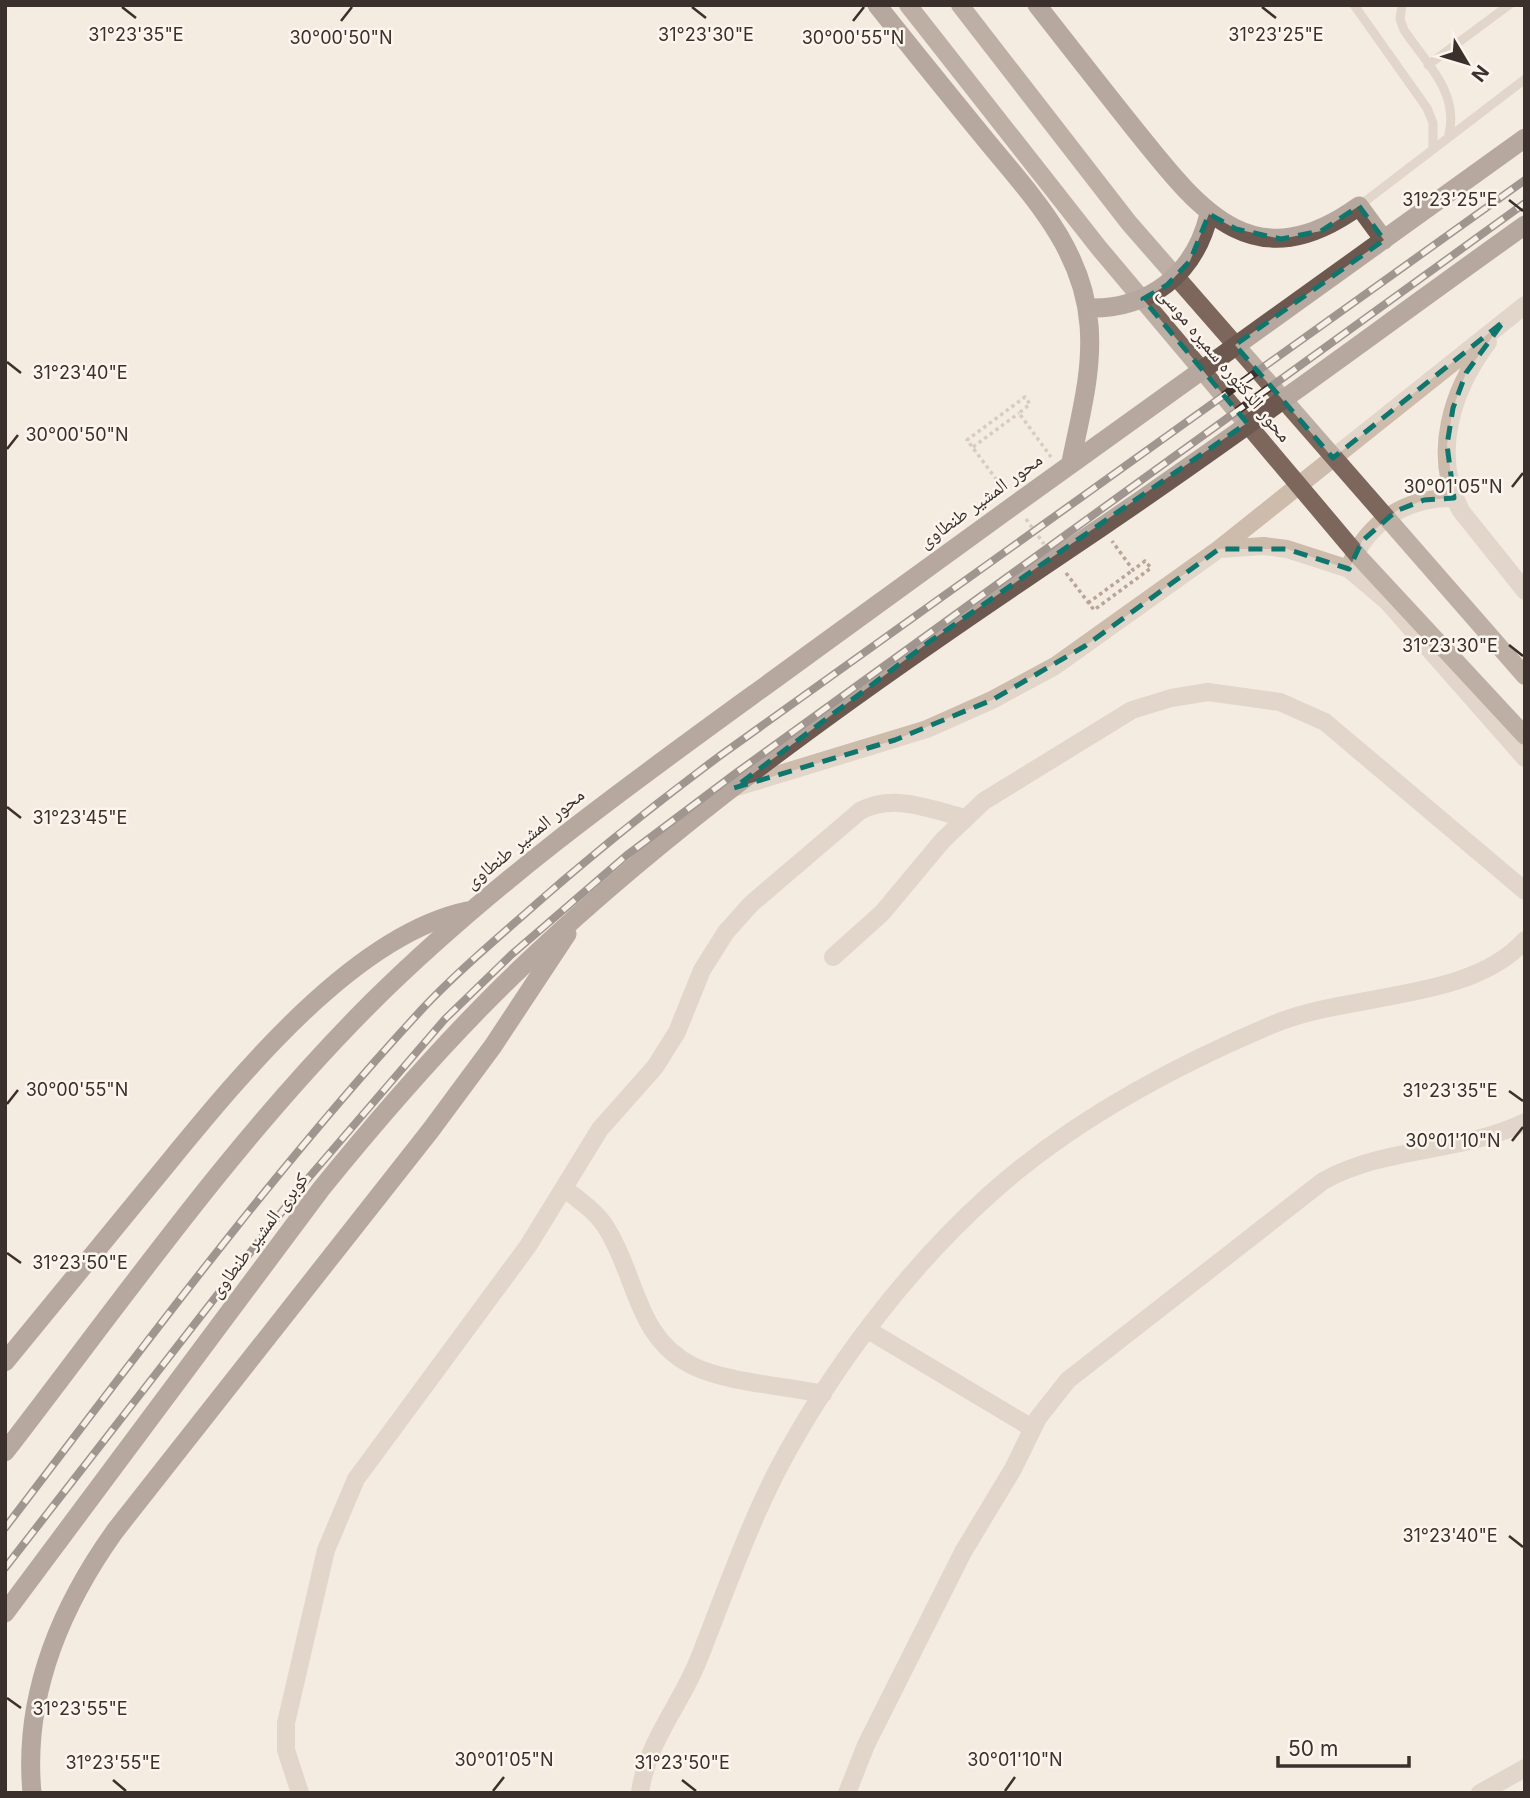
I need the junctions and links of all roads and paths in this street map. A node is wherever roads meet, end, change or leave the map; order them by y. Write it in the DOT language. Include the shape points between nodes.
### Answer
graph roads {
  1 [pos="877,5"];
  2 [pos="908,5"];
  3 [pos="960,5"];
  4 [pos="1037,5"];
  5 [pos="1354,5"];
  6 [pos="1402,5"];
  7 [pos="1509,5"];
  8 [pos="1428,65"];
  9 [pos="1525,79"];
  10 [pos="1449,134"];
  11 [pos="1525,138"];
  12 [pos="1433,147"];
  13 [pos="1359,206"];
  14 [pos="1209,214"];
  15 [pos="1525,225"];
  16 [pos="1384,240"];
  17 [pos="1525,305"];
  18 [pos="1087,307"];
  19 [pos="1504,321"];
  20 [pos="1019,413"];
  21 [pos="972,447"];
  22 [pos="1066,466"];
  23 [pos="1006,492"];
  24 [pos="1454,498"];
  25 [pos="1022,514"];
  26 [pos="1102,527"];
  27 [pos="1047,548"];
  28 [pos="1219,549"];
  29 [pos="1349,569"];
  30 [pos="1064,570"];
  31 [pos="1133,570"];
  32 [pos="1525,591"];
  33 [pos="1088,603"];
  34 [pos="1525,676"];
  35 [pos="1523,734"];
  36 [pos="1525,758"];
  37 [pos="734,788"];
  38 [pos="965,818"];
  39 [pos="1525,891"];
  40 [pos="471,910"];
  41 [pos="581,912"];
  42 [pos="1525,940"];
  43 [pos="833,957"];
  44 [pos="1525,1122"];
  45 [pos="565,1189"];
  46 [pos="868,1330"];
  47 [pos="5,1362"];
  48 [pos="823,1394"];
  49 [pos="1032,1428"];
  50 [pos="5,1452"];
  51 [pos="5,1613"];
  52 [pos="1525,1768"];
  53 [pos="32,1793"];
  54 [pos="300,1793"];
  55 [pos="640,1793"];
  56 [pos="847,1793"];
  57 [pos="1480,1793"];
  1 -- 18 [label="highway" via="1054,225 1072,256"];
  2 -- 35 [label="main road, محور الدكتوره سميره موسى" via="1100,248 1351,547"];
  3 -- 34 [label="main road, محور الدكتوره سميره موسى" via="1129,223"];
  4 -- 14 [label="highway" via="1180,186"];
  5 -- 12 [label="lane" via="1427,108 1434,130"];
  6 -- 8 [label="lane" via="1401,25"];
  7 -- 8 [label="lane"];
  8 -- 10 [label="lane" via="1451,103"];
  9 -- 10 [label="lane"];
  10 -- 12 [label="lane"];
  11 -- 16 [label="highway, محور المشير طنطاوى"];
  12 -- 13 [label="lane"];
  13 -- 14 [label="highway" via="1321,231 1281,239 1236,229"];
  13 -- 16 [label="highway"];
  14 -- 18 [label="highway" via="1199,246 1167,285 1129,304"];
  15 -- 26 [label="highway"];
  16 -- 22 [label="highway, محور المشير طنطاوى"];
  17 -- 19 [label="street"];
  18 -- 22 [label="highway" via="1089,361"];
  19 -- 24 [label="street" via="1466,373 1453,408 1447,445"];
  19 -- 28 [label="street"];
  20 -- 21 [label="path"];
  20 -- 21 [label="path" via="1030,404 1025,397 967,440"];
  20 -- 22 [label="path"];
  21 -- 23 [label="path"];
  22 -- 40 [label="highway, محور المشير طنطاوى" via="577,824"];
  24 -- 29 [label="street" via="1424,500 1383,519 1362,541"];
  24 -- 32 [label="street"];
  25 -- 27 [label="path"];
  26 -- 31 [label="path"];
  26 -- 37 [label="highway" via="929,642"];
  28 -- 29 [label="street" via="1287,549"];
  28 -- 37 [label="street" via="1074,653 992,700 895,740"];
  29 -- 36 [label="street" via="1387,601"];
  30 -- 33 [label="path"];
  31 -- 33 [label="path"];
  31 -- 33 [label="path" via="1145,561 1151,568 1094,610"];
  37 -- 41 [label="highway"];
  38 -- 39 [label="street" via="1004,786 1132,710 1208,692 1264,698 1304,711 1337,730"];
  38 -- 43 [label="street" via="882,913"];
  38 -- 45 [label="street" via="906,803 871,805 751,904 702,970 677,1032 655,1067 600,1129"];
  40 -- 47 [label="highway" via="432,921 396,939 274,1041 208,1111"];
  40 -- 50 [label="highway" via="372,1003 274,1107 183,1217"];
  41 -- 51 [label="highway, كوبرى المشير طنطاوى" via="470,1018 368,1130"];
  41 -- 53 [label="highway" via="462,1089 92,1564 61,1622 40,1685 30,1749"];
  42 -- 46 [label="street" via="1497,963 1442,985 1343,1003 1272,1025 1122,1101 990,1194"];
  44 -- 49 [label="street" via="1496,1134 1366,1162 1323,1181 1068,1380"];
  45 -- 48 [label="street" via="608,1230 644,1319 678,1357 722,1376"];
  45 -- 54 [label="street" via="528,1246 369,1458 345,1501 319,1575 286,1723 288,1757"];
  46 -- 48 [label="street"];
  46 -- 49 [label="street"];
  48 -- 55 [label="street" via="777,1472 694,1672 647,1758"];
  49 -- 56 [label="street" via="963,1552 866,1745"];
  52 -- 57 [label="street"];
}
